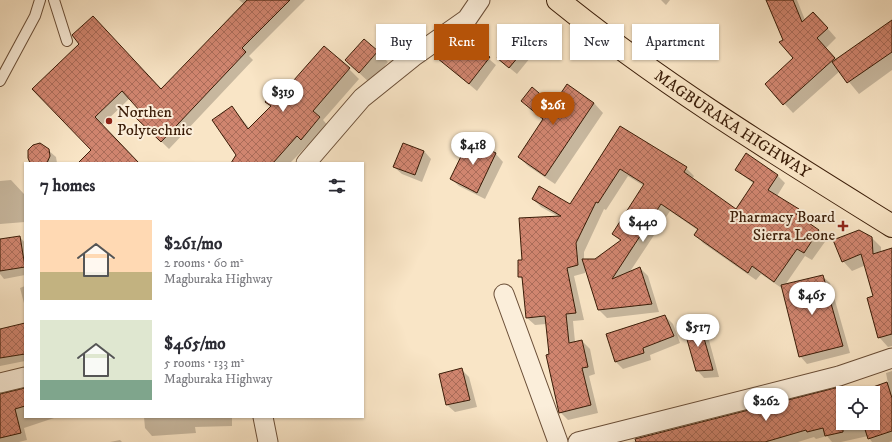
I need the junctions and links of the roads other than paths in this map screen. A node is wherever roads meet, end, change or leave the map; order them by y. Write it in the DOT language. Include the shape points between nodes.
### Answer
graph roads {
  1 [pos="40,0"];
  2 [pos="54,0"];
  3 [pos="480,0"];
  4 [pos="558,0"];
  5 [pos="67,41"];
  6 [pos="0,81"];
  7 [pos="307,162"];
  8 [pos="892,226"];
  9 [pos="504,294"];
  10 [pos="892,358"];
  11 [pos="24,377"];
  12 [pos="0,383"];
  13 [pos="263,418"];
  14 [pos="268,442"];
  15 [pos="558,442"];
  16 [pos="578,442"];
  1 -- 6 [label="lane" via="35,16"];
  2 -- 5 [label="lane"];
  3 -- 7 [label="street" via="467,18 412,57 362,98"];
  4 -- 8 [label="main road, MAGBURAKA HIGHWAY" via="602,36 685,95"];
  9 -- 15 [label="street"];
  10 -- 16 [label="street" via="840,376"];
  11 -- 12 [label="street"];
  13 -- 14 [label="street"];
}
